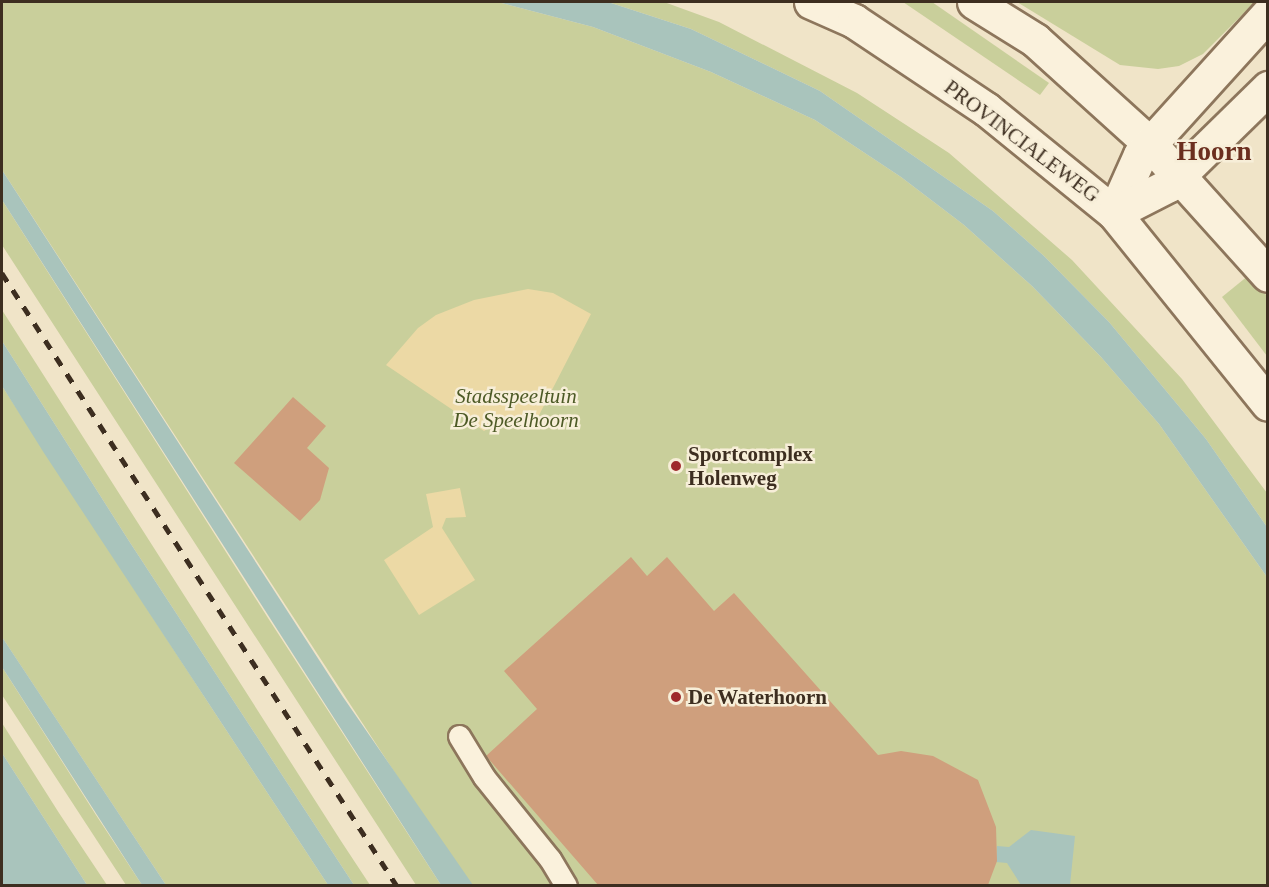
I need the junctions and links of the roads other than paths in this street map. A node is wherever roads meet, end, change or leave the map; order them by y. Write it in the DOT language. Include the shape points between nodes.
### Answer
graph roads {
  1 [pos="811,2"];
  2 [pos="974,2"];
  3 [pos="1268,14"];
  4 [pos="1268,88"];
  5 [pos="1150,144"];
  6 [pos="1179,176"];
  7 [pos="1114,213"];
  8 [pos="1268,275"];
  9 [pos="1268,404"];
  10 [pos="459,736"];
  11 [pos="566,885"];
  1 -- 7 [label="main road, PROVINCIALEWEG" via="854,21 986,109"];
  2 -- 5 [label="main road" via="1035,40"];
  3 -- 5 [label="main road"];
  4 -- 6 [label="main road"];
  5 -- 6 [label="main road"];
  5 -- 7 [label="main road" via="1140,155"];
  6 -- 7 [label="main road"];
  6 -- 8 [label="main road"];
  7 -- 9 [label="main road, PROVINCIALEWEG"];
  10 -- 11 [label="lane" via="483,777 550,859"];
}
